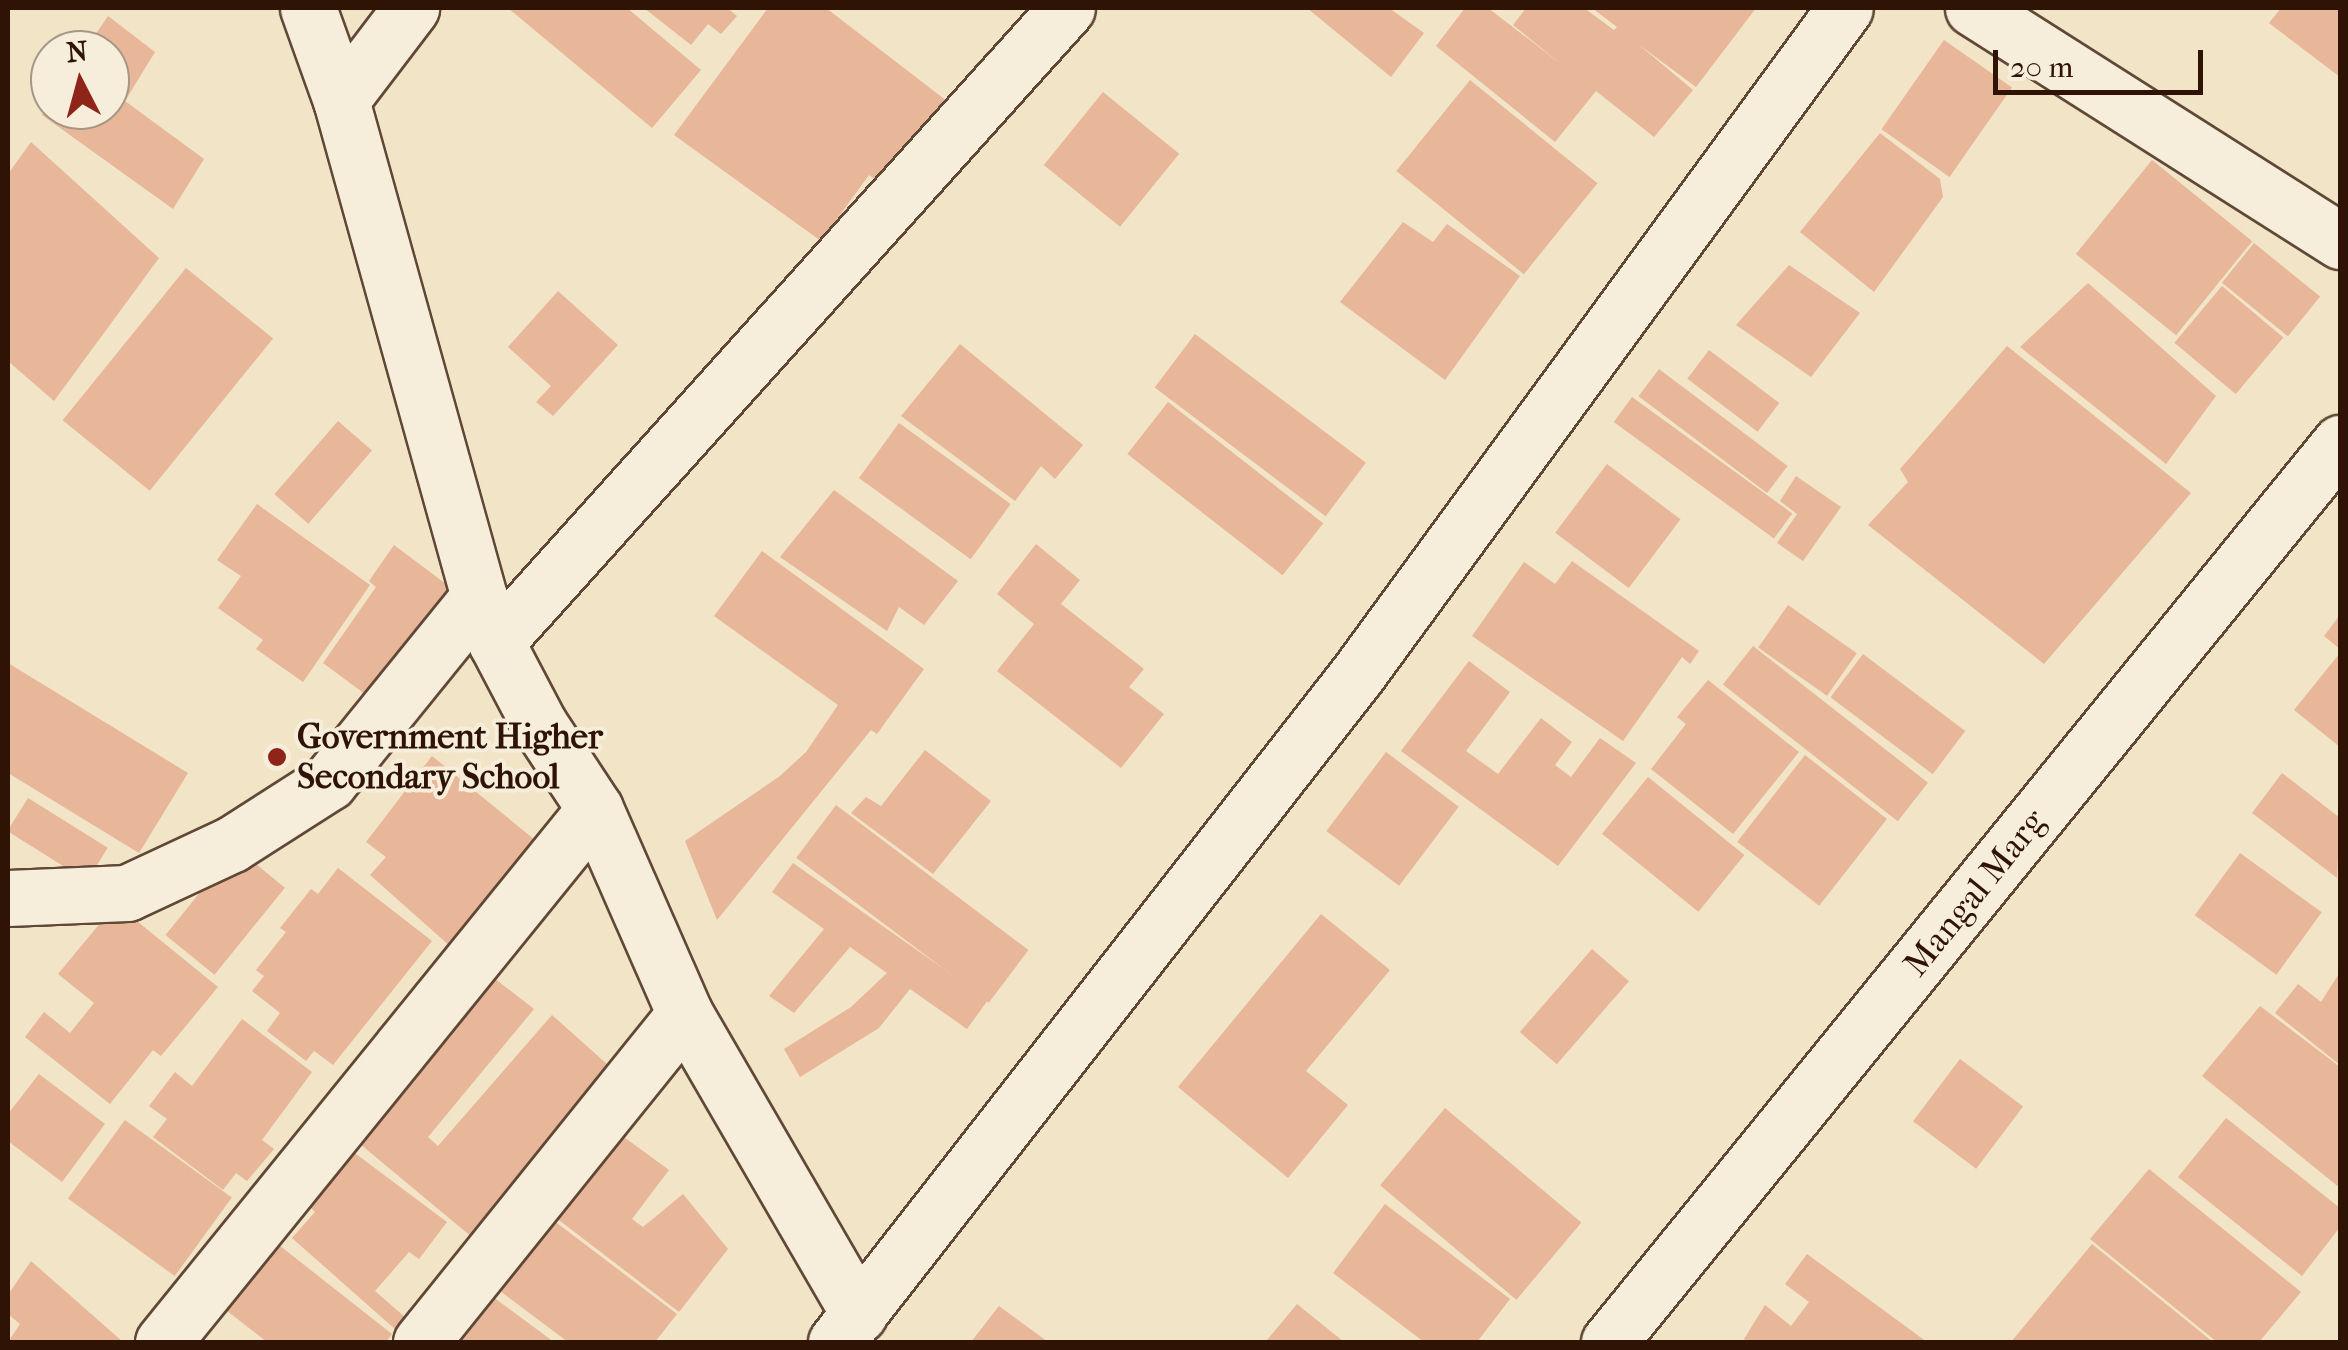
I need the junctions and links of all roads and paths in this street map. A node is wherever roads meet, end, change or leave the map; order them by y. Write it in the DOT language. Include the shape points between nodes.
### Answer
graph roads {
  1 [pos="308,8"];
  2 [pos="410,8"];
  3 [pos="1067,8"];
  4 [pos="1844,8"];
  5 [pos="1973,8"];
  6 [pos="341,100"];
  7 [pos="2340,241"];
  8 [pos="2340,443"];
  9 [pos="488,620"];
  10 [pos="594,810"];
  11 [pos="8,898"];
  12 [pos="685,1014"];
  13 [pos="848,1328"];
  14 [pos="163,1342"];
  15 [pos="421,1342"];
  16 [pos="1609,1342"];
  1 -- 6 [label="street"];
  2 -- 6 [label="street"];
  3 -- 9 [label="street"];
  4 -- 13 [label="street" via="1357,675"];
  5 -- 7 [label="street"];
  6 -- 9 [label="street"];
  8 -- 16 [label="street, Mangal Marg"];
  9 -- 10 [label="street" via="538,724"];
  9 -- 11 [label="street" via="329,782 232,844 126,893"];
  10 -- 12 [label="street"];
  10 -- 14 [label="street"];
  12 -- 13 [label="street"];
  12 -- 15 [label="street"];
}
